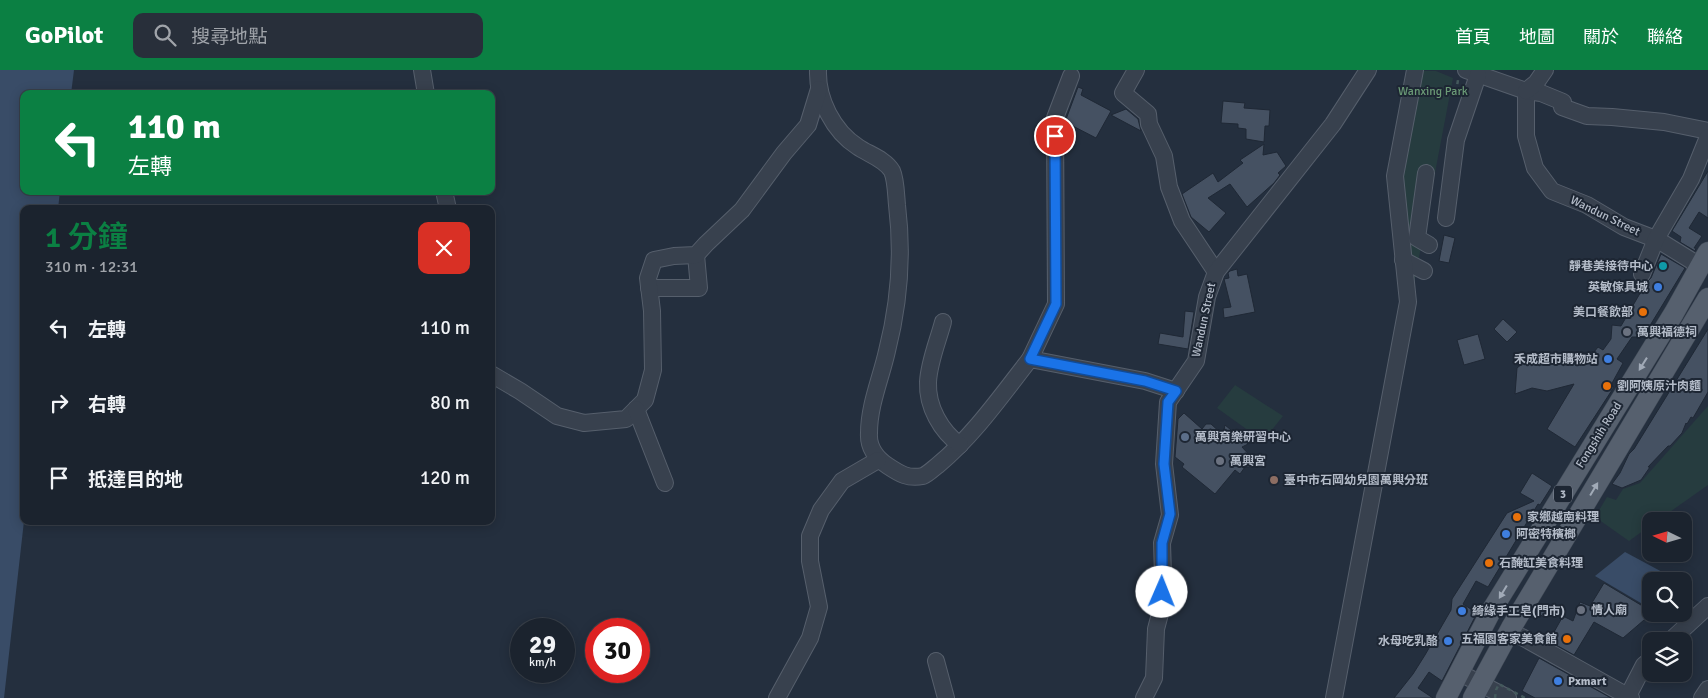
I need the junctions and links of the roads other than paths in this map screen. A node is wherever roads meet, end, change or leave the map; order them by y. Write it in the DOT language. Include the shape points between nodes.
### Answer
graph roads {
  1 [pos="422,70"];
  2 [pos="818,70"];
  3 [pos="1136,70"];
  4 [pos="1368,70"];
  5 [pos="1415,70"];
  6 [pos="1545,70"];
  7 [pos="1472,72"];
  8 [pos="1071,76"];
  9 [pos="820,89"];
  10 [pos="425,90"];
  11 [pos="1526,91"];
  12 [pos="1708,131"];
  13 [pos="1708,137"];
  14 [pos="1426,173"];
  15 [pos="1407,184"];
  16 [pos="1446,218"];
  17 [pos="1656,239"];
  18 [pos="1708,252"];
  19 [pos="696,255"];
  20 [pos="1403,260"];
  21 [pos="1699,270"];
  22 [pos="1424,271"];
  23 [pos="1216,272"];
  24 [pos="1642,274"];
  25 [pos="649,288"];
  26 [pos="1686,293"];
  27 [pos="1706,305"];
  28 [pos="943,322"];
  29 [pos="1030,359"];
  30 [pos="495,376"];
  31 [pos="1176,391"];
  32 [pos="636,409"];
  33 [pos="960,445"];
  34 [pos="878,460"];
  35 [pos="665,483"];
  36 [pos="1708,606"];
  37 [pos="1680,632"];
  38 [pos="1522,637"];
  39 [pos="936,661"];
  40 [pos="1642,670"];
  41 [pos="1460,673"];
  42 [pos="1708,689"];
  43 [pos="1476,690"];
  44 [pos="1630,697"];
  45 [pos="777,698"];
  46 [pos="946,698"];
  47 [pos="1144,698"];
  48 [pos="1334,698"];
  49 [pos="1446,698"];
  50 [pos="1508,698"];
  51 [pos="1702,698"];
  1 -- 10 [label="street"];
  2 -- 9 [label="street"];
  3 -- 23 [label="street" via="1123,93 1148,114 1149,124 1164,156 1169,187 1182,222"];
  4 -- 23 [label="street, Wandun Street" via="1333,124"];
  5 -- 20 [label="street" via="1395,176"];
  6 -- 11 [label="street"];
  7 -- 11 [label="street"];
  7 -- 16 [label="street" via="1456,140"];
  8 -- 29 [label="street" via="1054,118 1056,304"];
  9 -- 19 [label="street" via="808,125 742,210"];
  9 -- 34 [label="street" via="821,99 833,122 858,147 874,155 892,171 895,190 900,270 896,310 869,433 871,449"];
  11 -- 12 [label="street" via="1541,93 1562,102 1562,107 1586,116 1664,122"];
  11 -- 17 [label="street, Wandun Street" via="1528,144 1535,168 1552,191 1587,205 1624,227"];
  13 -- 17 [label="street" via="1691,179"];
  14 -- 15 [label="street" via="1423,242 1409,229"];
  17 -- 21 [label="street, Wandun Street"];
  17 -- 24 [label="street"];
  18 -- 21 [label="main road, Fongshih Road / 3"];
  19 -- 25 [label="street" via="654,260 648,278"];
  19 -- 25 [label="street" via="699,288"];
  20 -- 22 [label="street"];
  20 -- 48 [label="street" via="1408,302"];
  21 -- 26 [label="main road, Fongshih Road / 3"];
  23 -- 31 [label="street, Wandun Street" via="1207,297 1196,361"];
  25 -- 32 [label="street" via="653,370 645,400"];
  26 -- 27 [label="street"];
  26 -- 41 [label="main road, Fongshih Road / 3, one-way" via="1490,613"];
  43 -- 27 [label="main road, Fongshih Road / 3, one-way"];
  28 -- 33 [label="street" via="928,382 936,418 949,437"];
  29 -- 31 [label="street" via="1145,381"];
  29 -- 33 [label="street"];
  30 -- 32 [label="street" via="557,416 584,424 626,419"];
  31 -- 47 [label="street, Wandun Street" via="1168,402 1164,464 1170,514 1162,543 1161,610 1156,629 1154,678"];
  32 -- 35 [label="street"];
  33 -- 34 [label="street" via="925,476 906,477"];
  34 -- 45 [label="street" via="842,481 821,510 813,528 810,561 819,607 810,638"];
  36 -- 37 [label="street"];
  38 -- 44 [label="street"];
  39 -- 46 [label="street"];
  40 -- 44 [label="street"];
  41 -- 43 [label="street"];
  41 -- 49 [label="main road, Fongshih Road / 3"];
  42 -- 51 [label="street"];
  43 -- 50 [label="street"];
}
